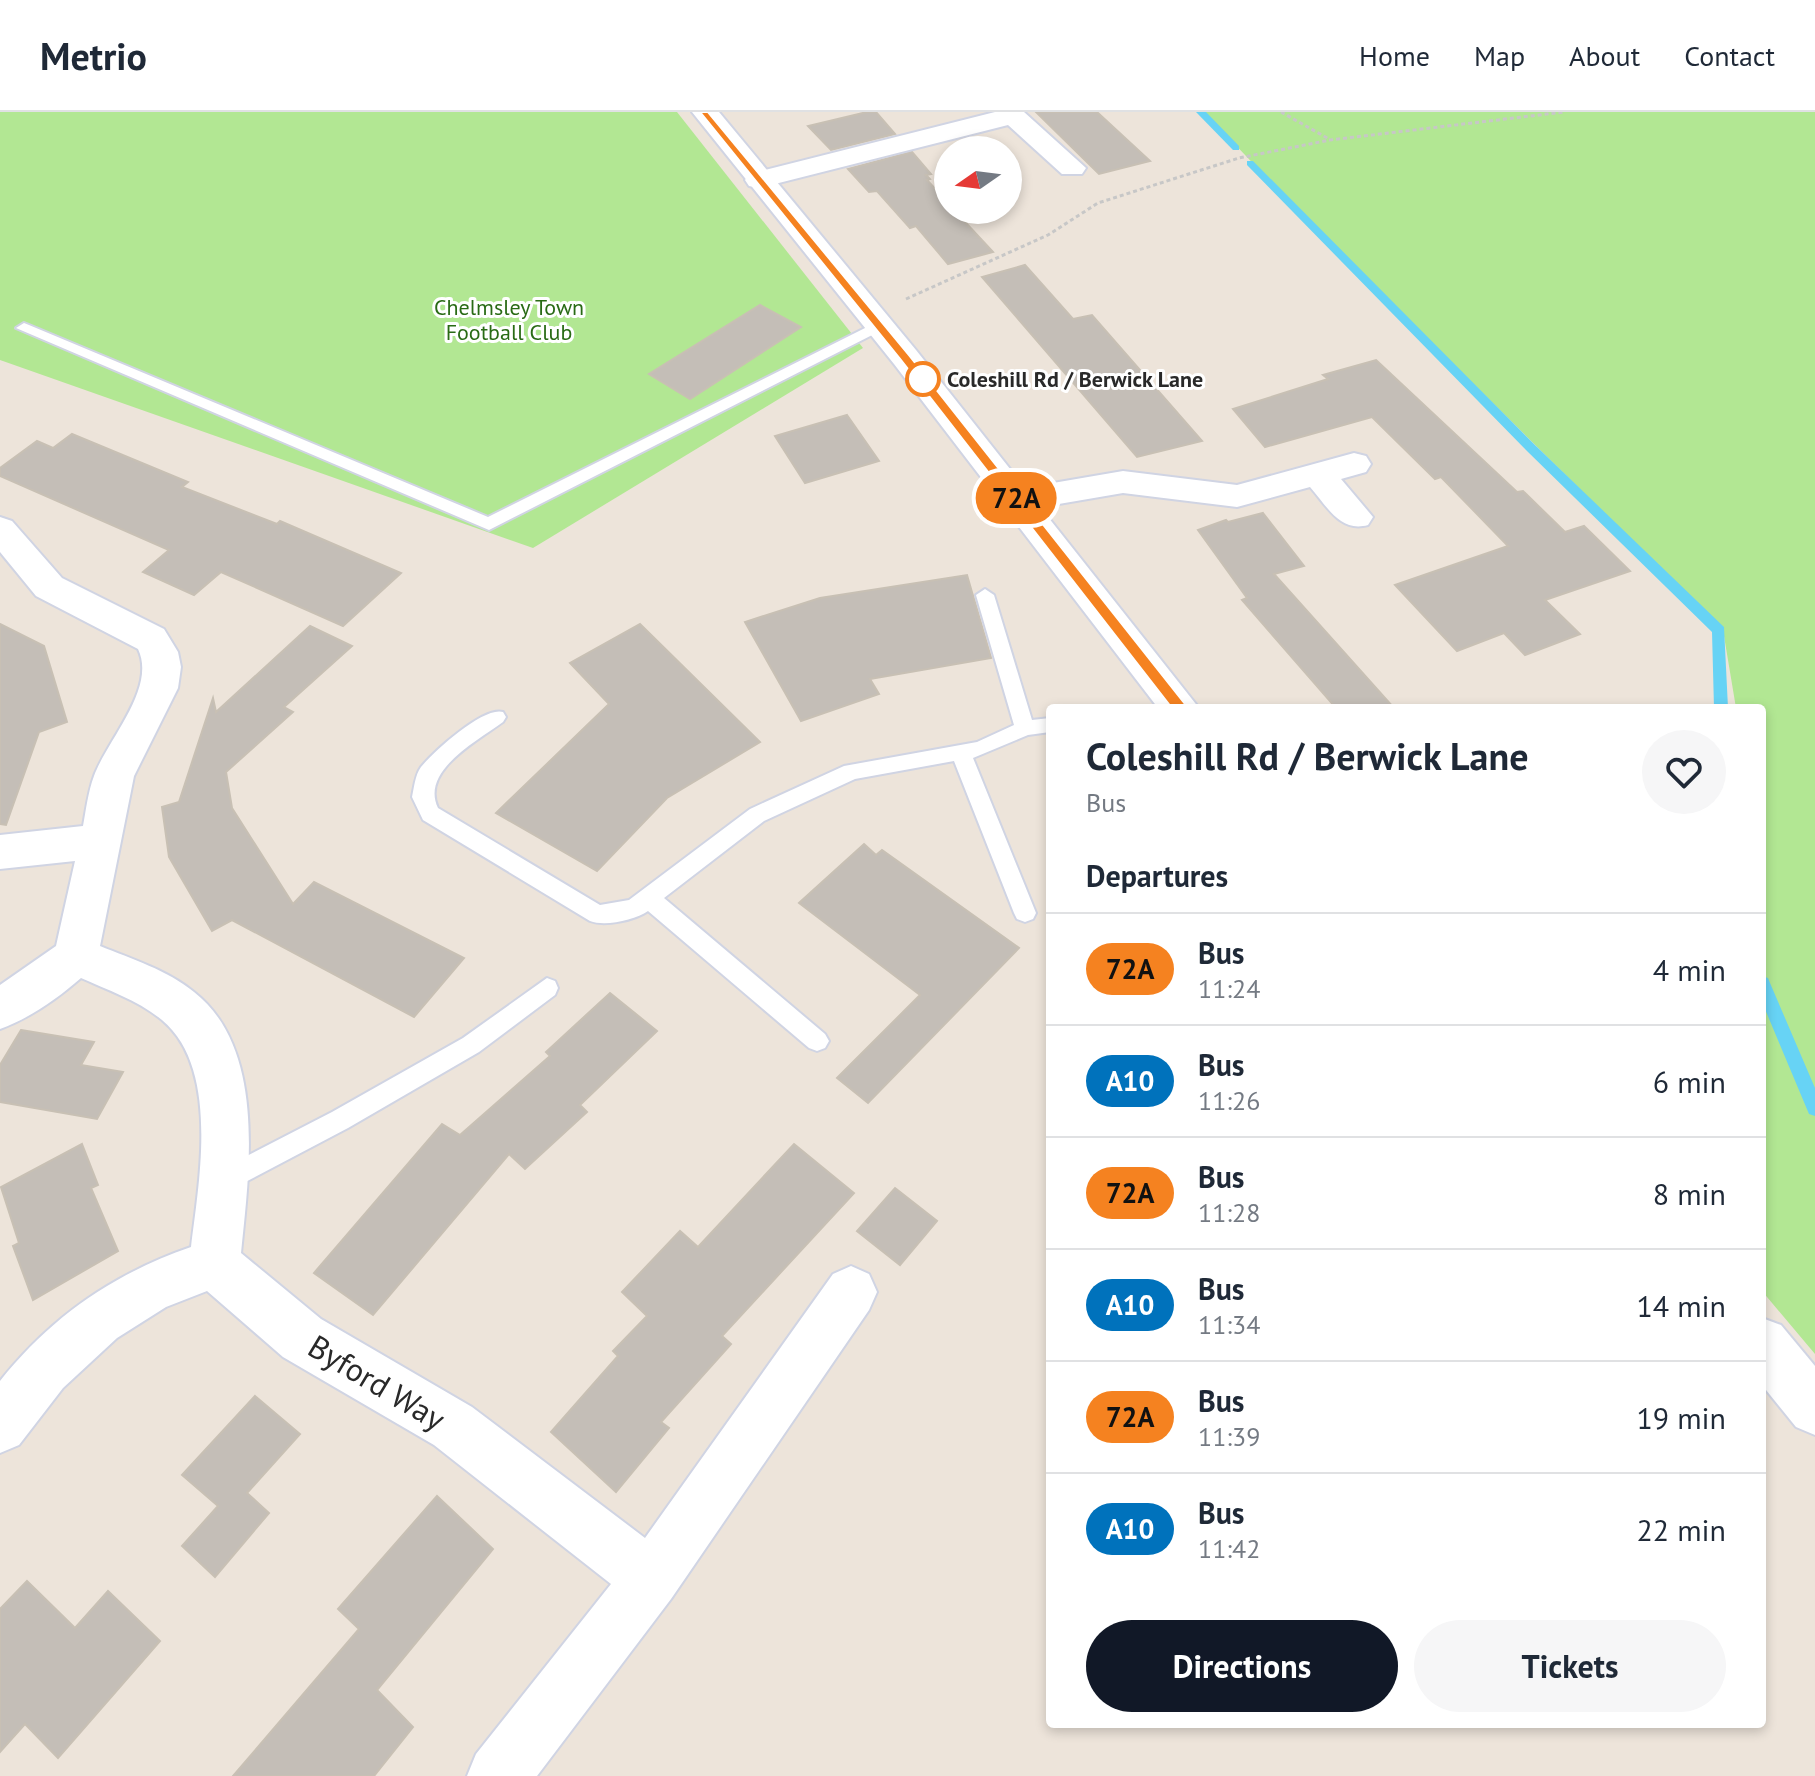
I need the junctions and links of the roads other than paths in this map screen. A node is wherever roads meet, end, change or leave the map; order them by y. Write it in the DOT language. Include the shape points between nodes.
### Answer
graph roads {
  1 [pos="705,112"];
  2 [pos="1010,114"];
  3 [pos="1072,168"];
  4 [pos="759,180"];
  5 [pos="879,326"];
  6 [pos="24,328"];
  7 [pos="1354,464"];
  8 [pos="1317,474"];
  9 [pos="1018,500"];
  10 [pos="1356,517"];
  11 [pos="0,529"];
  12 [pos="985,595"];
  13 [pos="1177,704"];
  14 [pos="496,717"];
  15 [pos="1046,725"];
  16 [pos="1025,728"];
  17 [pos="961,753"];
  18 [pos="99,841"];
  19 [pos="0,852"];
  20 [pos="648,898"];
  21 [pos="1025,913"];
  22 [pos="76,956"];
  23 [pos="547,988"];
  24 [pos="0,1009"];
  25 [pos="817,1041"];
  26 [pos="223,1181"];
  27 [pos="214,1264"];
  28 [pos="851,1292"];
  29 [pos="1766,1349"];
  30 [pos="1815,1408"];
  31 [pos="0,1426"];
  32 [pos="651,1579"];
  33 [pos="498,1776"];
  1 -- 4 [label="street"];
  2 -- 3 [label="street"];
  2 -- 4 [label="street"];
  4 -- 5 [label="street"];
  5 -- 6 [label="lane" via="489,524"];
  5 -- 9 [label="street"];
  7 -- 8 [label="street"];
  8 -- 9 [label="street" via="1237,496 1123,482"];
  8 -- 10 [label="street"];
  9 -- 13 [label="street"];
  11 -- 18 [label="street" via="49,587 151,639 159,652 159,688 114,776"];
  12 -- 16 [label="lane"];
  14 -- 20 [label="lane" via="428,773 422,797 430,814 598,915 635,908"];
  15 -- 16 [label="lane"];
  16 -- 17 [label="lane"];
  17 -- 20 [label="lane" via="851,772 757,815"];
  17 -- 21 [label="lane"];
  18 -- 19 [label="street"];
  18 -- 22 [label="street"];
  20 -- 25 [label="lane"];
  22 -- 24 [label="street"];
  22 -- 26 [label="street" via="182,1008 208,1040 220,1079"];
  23 -- 26 [label="lane" via="471,1045"];
  26 -- 27 [label="street"];
  27 -- 31 [label="street" via="139,1294 98,1321 55,1358"];
  27 -- 32 [label="street, Byford Way" via="302,1338 453,1426"];
  28 -- 32 [label="street"];
  29 -- 30 [label="street"];
  32 -- 33 [label="street"];
}
